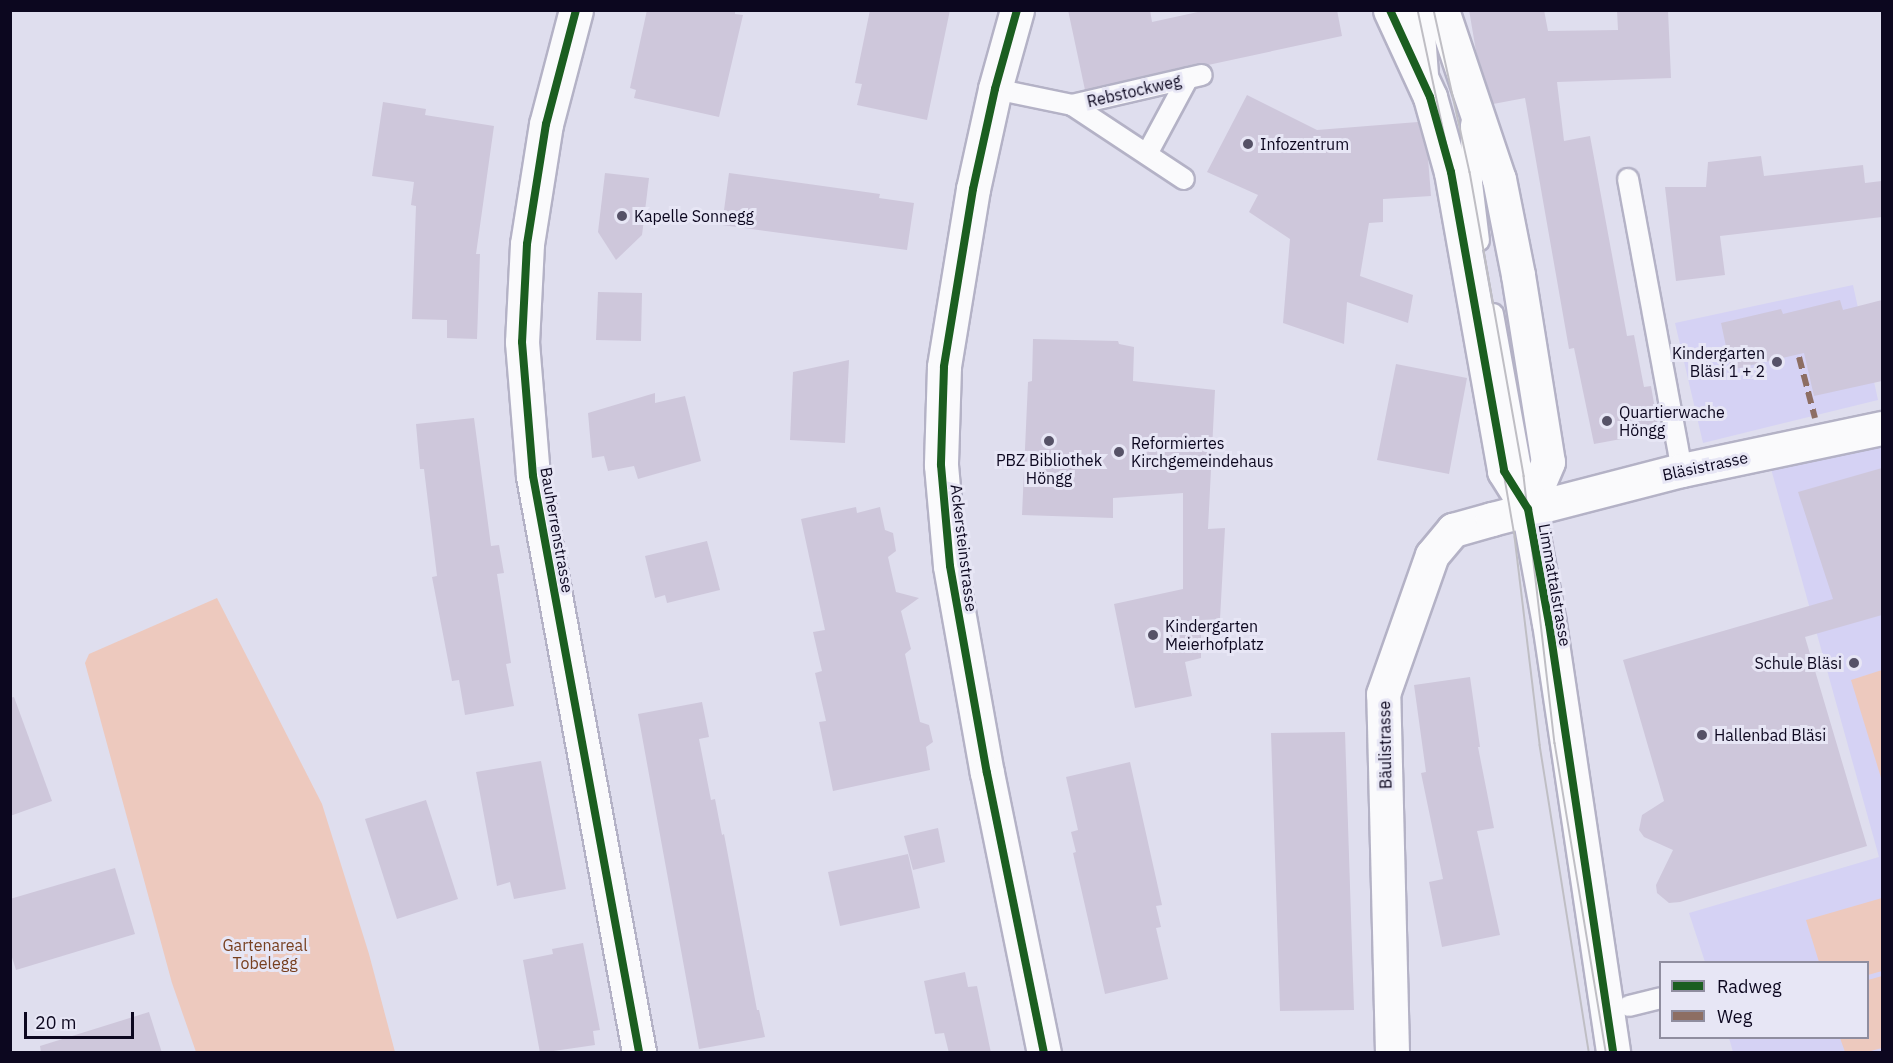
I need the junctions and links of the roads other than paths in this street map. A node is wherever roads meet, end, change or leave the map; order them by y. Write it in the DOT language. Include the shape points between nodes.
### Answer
graph roads {
  1 [pos="576,10"];
  2 [pos="1017,10"];
  3 [pos="1389,10"];
  4 [pos="1417,10"];
  5 [pos="1442,10"];
  6 [pos="995,89"];
  7 [pos="1470,94"];
  8 [pos="1430,97"];
  9 [pos="1072,105"];
  10 [pos="1147,154"];
  11 [pos="1184,179"];
  12 [pos="1628,179"];
  13 [pos="1882,428"];
  14 [pos="1682,470"];
  15 [pos="1528,509"];
  16 [pos="1659,998"];
  17 [pos="1629,1006"];
  18 [pos="639,1053"];
  19 [pos="1044,1053"];
  20 [pos="1392,1053"];
  21 [pos="1612,1053"];
  1 -- 18 [label="street, Bauherrenstrasse" via="544,134 527,244 522,342 533,476"];
  2 -- 6 [label="street, Ackersteinstrasse"];
  3 -- 8 [label="street, Limmattalstrasse"];
  4 -- 8 [label="lane" via="1425,34"];
  5 -- 7 [label="street, Limmattalstrasse"];
  6 -- 9 [label="lane, Rebstockweg"];
  6 -- 19 [label="street, Ackersteinstrasse" via="973,189 944,367 941,465 952,578"];
  7 -- 8 [label="street"];
  7 -- 15 [label="street, Limmattalstrasse" via="1499,179 1548,462"];
  8 -- 15 [label="street, Limmattalstrasse" via="1452,172 1504,471"];
  9 -- 10 [label="lane"];
  9 -- 10 [label="lane, Rebstockweg" via="1195,77"];
  10 -- 11 [label="lane"];
  12 -- 14 [label="lane"];
  13 -- 14 [label="street, Bläsistrasse"];
  14 -- 15 [label="street, Bläsistrasse"];
  15 -- 20 [label="street, Bäulistrasse" via="1453,530 1432,555 1383,694"];
  15 -- 21 [label="street, Limmattalstrasse" via="1547,612"];
  16 -- 17 [label="lane"];
}
